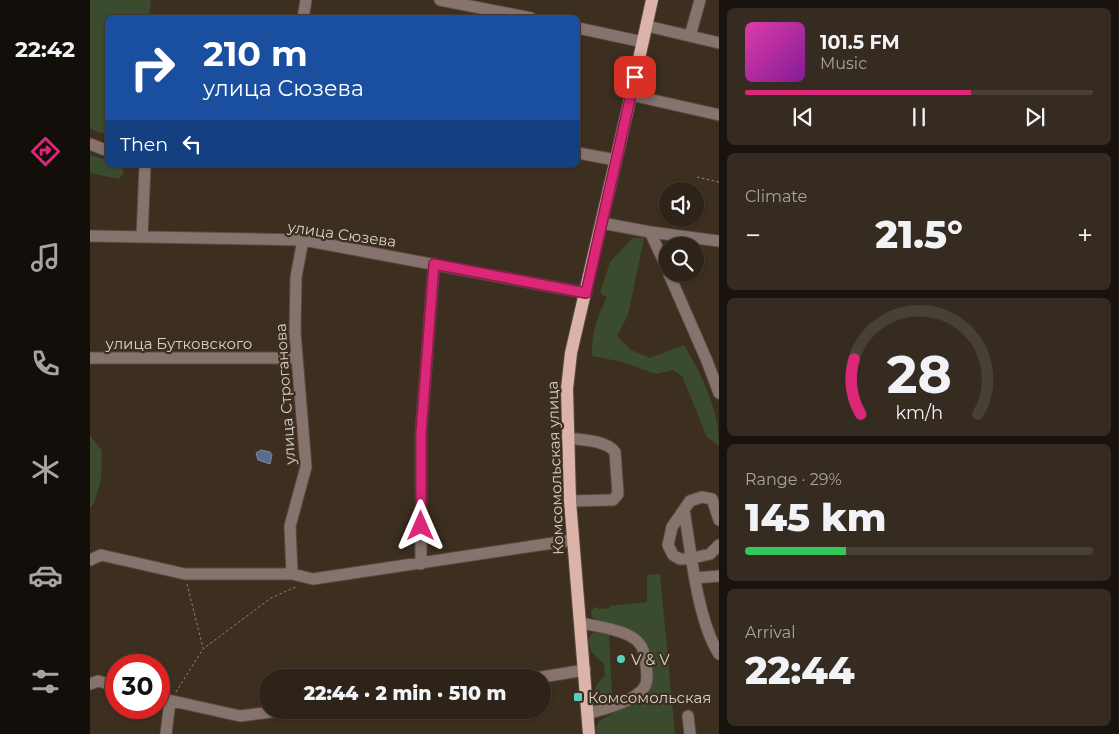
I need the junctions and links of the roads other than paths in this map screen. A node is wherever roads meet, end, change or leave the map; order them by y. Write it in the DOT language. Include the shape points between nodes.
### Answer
graph roads {
  1 [pos="306,0"];
  2 [pos="440,0"];
  3 [pos="652,0"];
  4 [pos="700,0"];
  5 [pos="304,15"];
  6 [pos="516,15"];
  7 [pos="646,26"];
  8 [pos="580,28"];
  9 [pos="690,36"];
  10 [pos="643,42"];
  11 [pos="719,43"];
  12 [pos="631,95"];
  13 [pos="719,116"];
  14 [pos="90,144"];
  15 [pos="105,150"];
  16 [pos="580,153"];
  17 [pos="616,160"];
  18 [pos="144,167"];
  19 [pos="602,223"];
  20 [pos="650,232"];
  21 [pos="90,236"];
  22 [pos="142,237"];
  23 [pos="303,240"];
  24 [pos="719,241"];
  25 [pos="659,251"];
  26 [pos="434,264"];
  27 [pos="672,282"];
  28 [pos="586,293"];
  29 [pos="90,358"];
  30 [pos="297,358"];
  31 [pos="719,393"];
  32 [pos="567,438"];
  33 [pos="570,501"];
  34 [pos="684,510"];
  35 [pos="719,520"];
  36 [pos="573,540"];
  37 [pos="719,545"];
  38 [pos="692,558"];
  39 [pos="90,560"];
  40 [pos="421,564"];
  41 [pos="292,574"];
  42 [pos="719,576"];
  43 [pos="695,578"];
  44 [pos="581,622"];
  45 [pos="719,654"];
  46 [pos="585,670"];
  47 [pos="551,676"];
  48 [pos="105,683"];
  49 [pos="90,684"];
  50 [pos="170,701"];
  51 [pos="259,714"];
  52 [pos="587,714"];
  53 [pos="688,716"];
  54 [pos="165,719"];
  55 [pos="166,734"];
  56 [pos="589,734"];
  57 [pos="690,734"];
  1 -- 5 [label="street"];
  2 -- 6 [label="street"];
  3 -- 7 [label="main road, Комсомольская улица"];
  4 -- 9 [label="street"];
  7 -- 9 [label="street"];
  7 -- 10 [label="main road, Комсомольская улица"];
  8 -- 10 [label="street"];
  9 -- 11 [label="street"];
  10 -- 12 [label="main road, Комсомольская улица"];
  12 -- 13 [label="street"];
  12 -- 17 [label="main road, Комсомольская улица"];
  14 -- 15 [label="street"];
  16 -- 17 [label="street"];
  17 -- 19 [label="main road, Комсомольская улица"];
  18 -- 22 [label="street"];
  19 -- 20 [label="street"];
  19 -- 28 [label="main road, Комсомольская улица"];
  20 -- 24 [label="street"];
  20 -- 25 [label="street"];
  21 -- 22 [label="street, улица Сюзева"];
  22 -- 23 [label="street, улица Сюзева"];
  23 -- 26 [label="street, улица Сюзева"];
  23 -- 30 [label="street, улица Строганова" via="296,277"];
  26 -- 28 [label="street, улица Сюзева"];
  26 -- 40 [label="street" via="421,433"];
  27 -- 31 [label="street"];
  28 -- 32 [label="main road, Комсомольская улица" via="568,371"];
  29 -- 30 [label="street, улица Бутковского"];
  30 -- 41 [label="street, улица Строганова" via="306,467 290,526"];
  32 -- 33 [label="main road, Комсомольская улица"];
  32 -- 33 [label="street" via="611,447 615,452 618,494 613,500"];
  33 -- 36 [label="main road, Комсомольская улица"];
  34 -- 35 [label="street" via="690,502 702,497 712,499"];
  34 -- 38 [label="street"];
  34 -- 38 [label="street" via="672,527 668,545 673,555 680,559"];
  36 -- 40 [label="street"];
  36 -- 44 [label="main road, Комсомольская улица"];
  37 -- 38 [label="street" via="710,554"];
  38 -- 43 [label="street"];
  39 -- 41 [label="street" via="101,555 185,574"];
  40 -- 41 [label="street" via="313,579"];
  42 -- 43 [label="street"];
  43 -- 45 [label="street" via="706,624"];
  44 -- 46 [label="main road, Комсомольская улица"];
  44 -- 52 [label="street" via="625,634 639,642 644,649 647,674 646,686 638,693 624,702"];
  46 -- 47 [label="street"];
  46 -- 52 [label="main road, Комсомольская улица"];
  48 -- 49 [label="street"];
  50 -- 51 [label="street" via="240,716"];
  52 -- 56 [label="main road, Комсомольская улица"];
  53 -- 57 [label="street"];
  54 -- 55 [label="street"];
}
